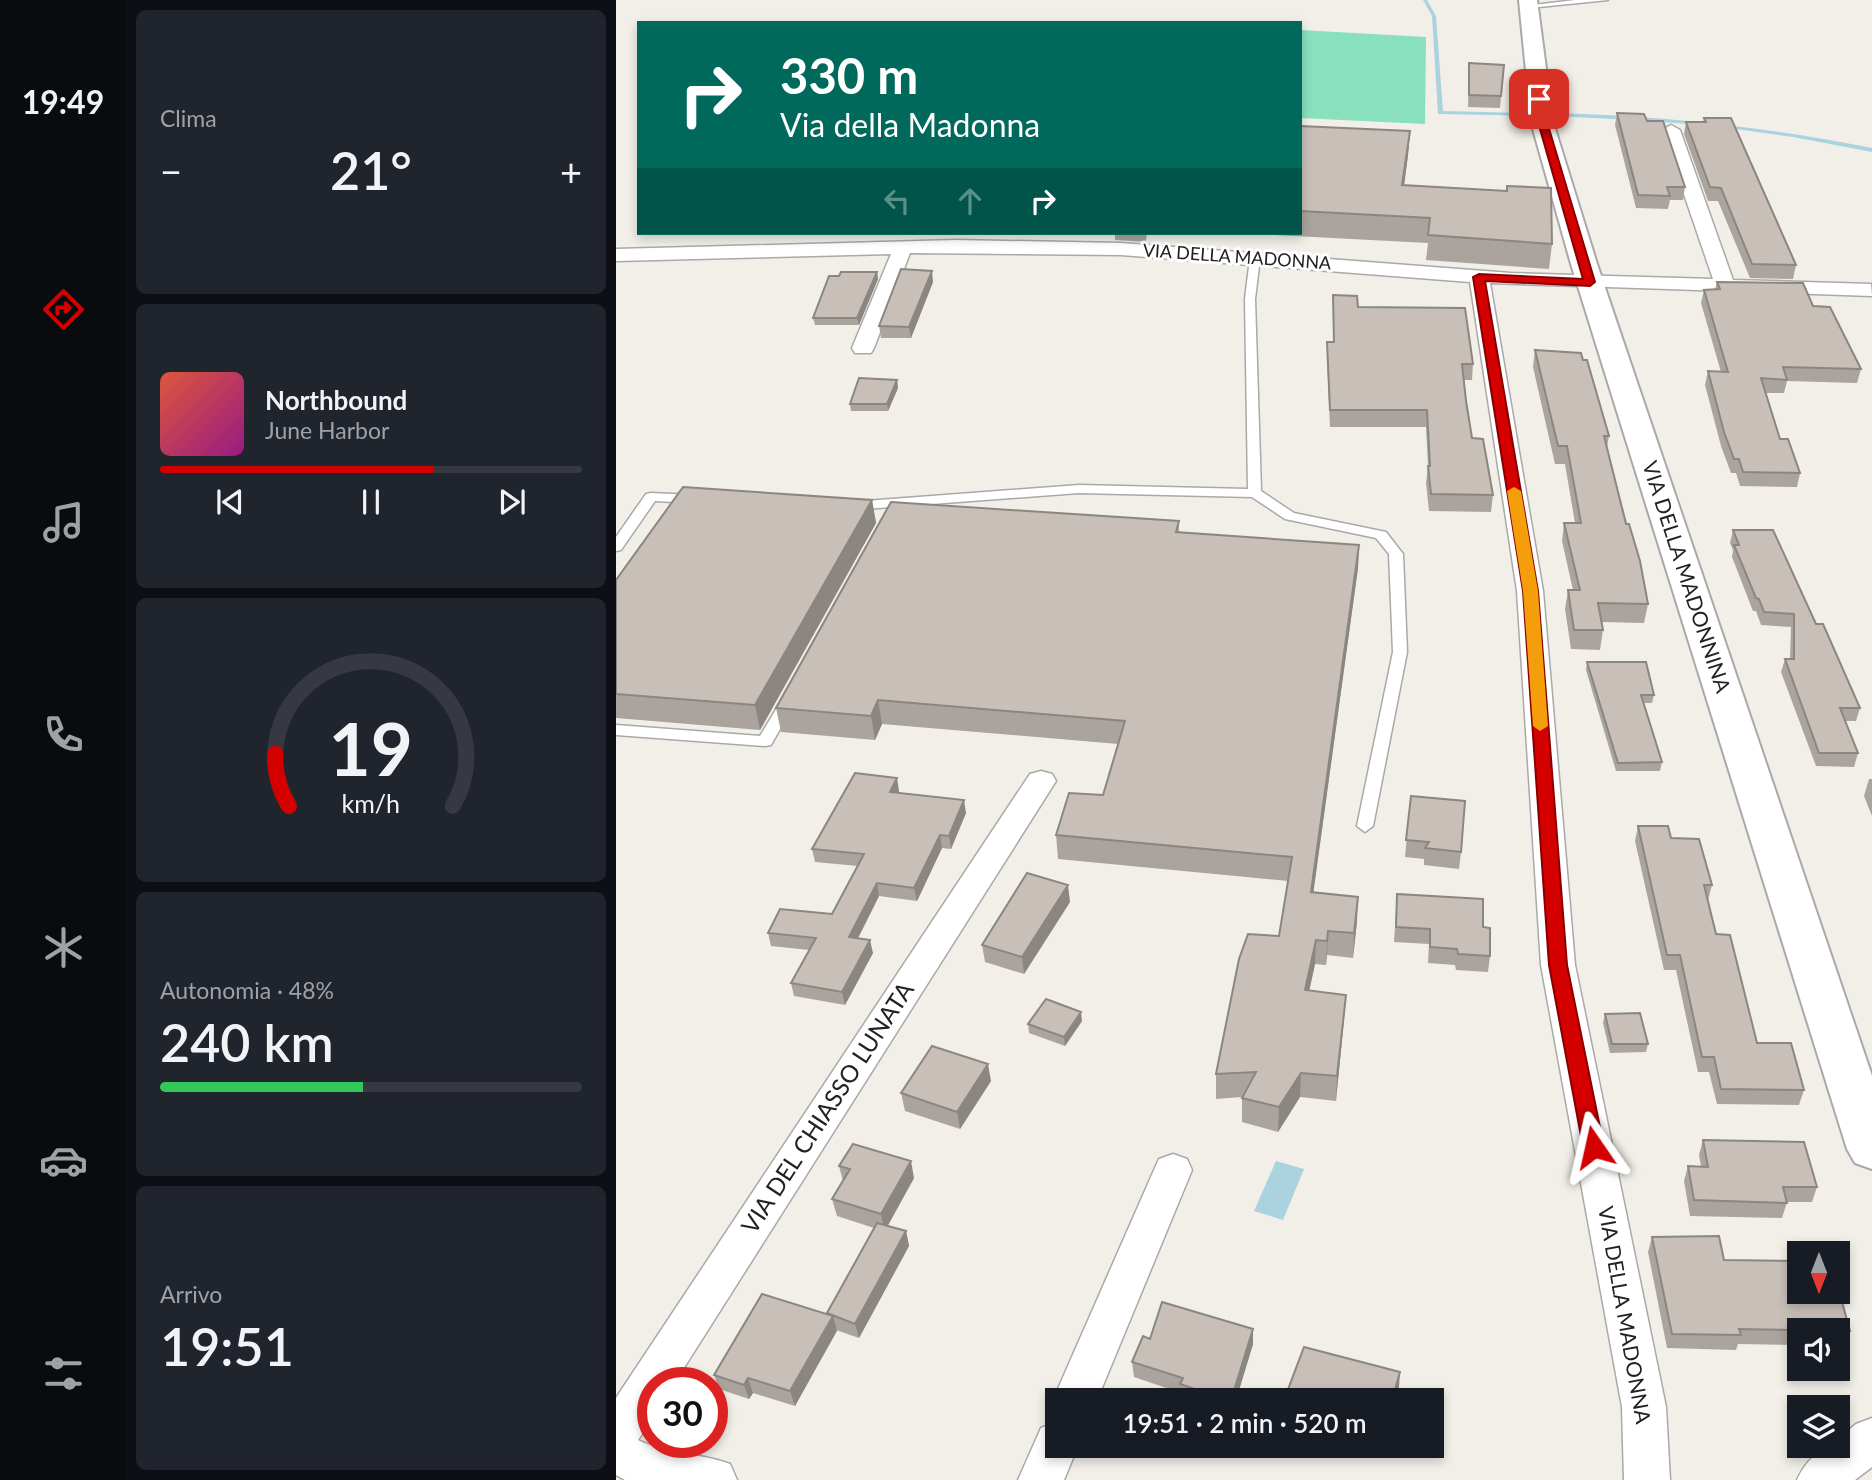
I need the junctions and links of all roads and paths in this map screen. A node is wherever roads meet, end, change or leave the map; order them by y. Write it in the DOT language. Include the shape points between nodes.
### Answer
graph roads {
  1 [pos="1604,0"];
  2 [pos="1529,3"];
  3 [pos="1671,130"];
  4 [pos="903,247"];
  5 [pos="616,255"];
  6 [pos="1255,258"];
  7 [pos="1479,277"];
  8 [pos="1590,282"];
  9 [pos="1725,286"];
  10 [pos="1872,291"];
  11 [pos="863,348"];
  12 [pos="1255,493"];
  13 [pos="706,500"];
  14 [pos="842,506"];
  15 [pos="616,547"];
  16 [pos="798,682"];
  17 [pos="616,730"];
  18 [pos="1041,781"];
  19 [pos="1365,826"];
  20 [pos="1872,1149"];
  21 [pos="1172,1170"];
  22 [pos="1080,1388"];
  23 [pos="616,1436"];
  24 [pos="1872,1439"];
  25 [pos="616,1452"];
  26 [pos="1051,1458"];
  27 [pos="714,1480"];
  28 [pos="1041,1480"];
  29 [pos="1647,1480"];
  30 [pos="1820,1480"];
  1 -- 2 [label="lane"];
  2 -- 8 [label="street, VIA DELLA MADONNINA" via="1542,122"];
  3 -- 9 [label="street"];
  4 -- 5 [label="street, VIA DELLA MADONNA"];
  4 -- 6 [label="street, VIA DELLA MADONNA" via="1121,249"];
  4 -- 11 [label="street"];
  6 -- 7 [label="street, VIA DELLA MADONNA"];
  6 -- 12 [label="lane" via="1250,299"];
  7 -- 8 [label="street, VIA DELLA MADONNA"];
  7 -- 29 [label="street, VIA DELLA MADONNA" via="1530,591 1558,965 1644,1407"];
  8 -- 9 [label="street, VIA DELLA MADONNA"];
  8 -- 20 [label="street, VIA DELLA MADONNINA"];
  9 -- 10 [label="street, VIA DELLA MADONNA"];
  12 -- 14 [label="lane" via="1079,489 893,509"];
  12 -- 19 [label="lane" via="1290,516 1381,535 1396,554 1400,652"];
  13 -- 15 [label="lane" via="651,497"];
  16 -- 17 [label="lane" via="765,741"];
  18 -- 23 [label="street, VIA DEL CHIASSO LUNATA"];
  21 -- 22 [label="street"];
  24 -- 30 [label="street"];
  25 -- 27 [label="street" via="643,1466"];
  26 -- 28 [label="street"];
}
